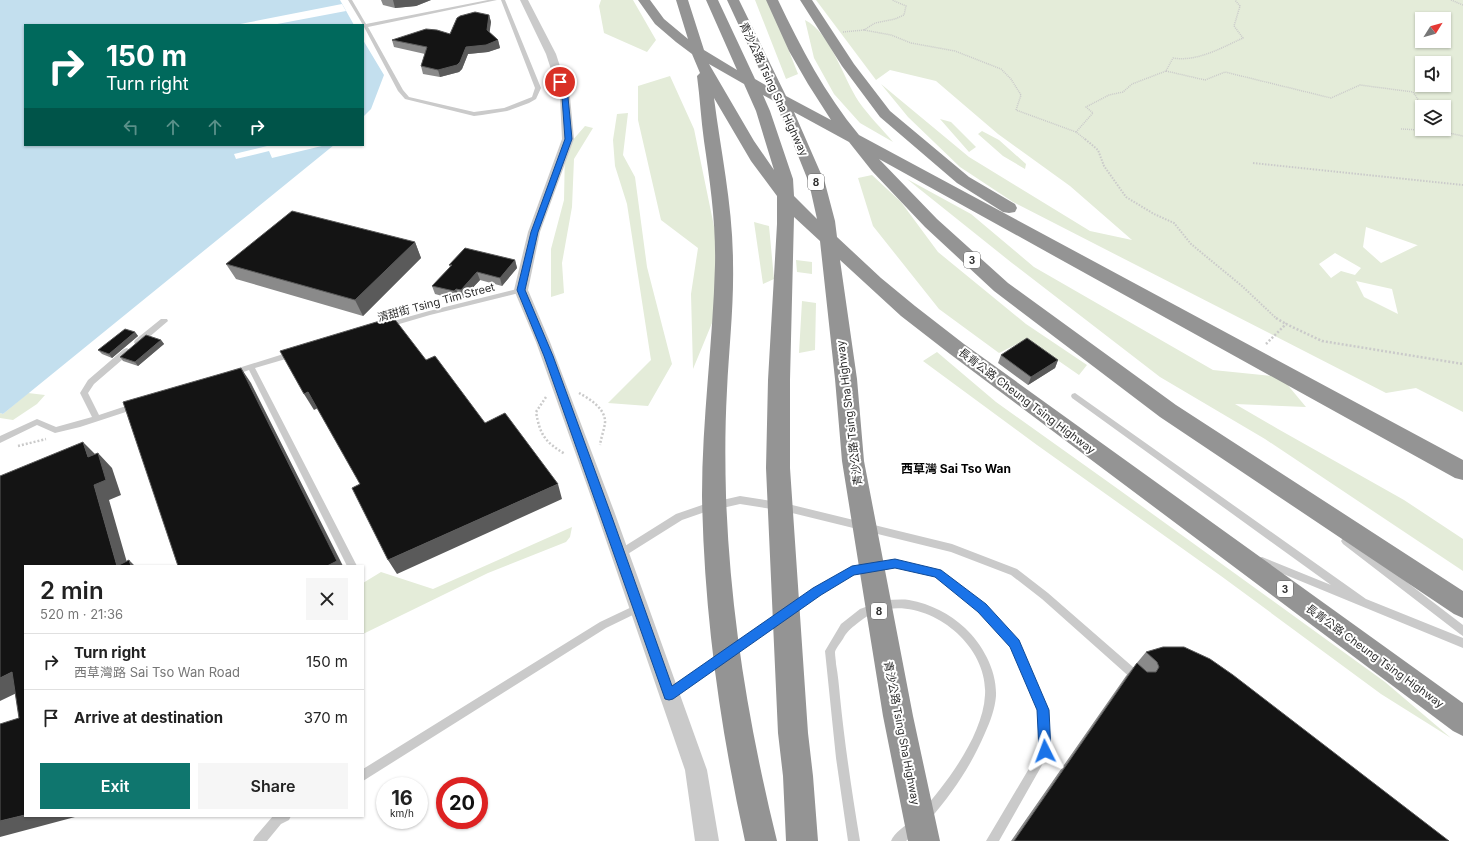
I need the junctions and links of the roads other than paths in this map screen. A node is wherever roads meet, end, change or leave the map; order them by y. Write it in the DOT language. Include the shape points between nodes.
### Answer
graph roads {
  1 [pos="350,0"];
  2 [pos="495,0"];
  3 [pos="503,0"];
  4 [pos="524,0"];
  5 [pos="644,0"];
  6 [pos="682,0"];
  7 [pos="712,0"];
  8 [pos="733,0"];
  9 [pos="772,0"];
  10 [pos="806,0"];
  11 [pos="364,24"];
  12 [pos="365,26"];
  13 [pos="703,67"];
  14 [pos="521,290"];
  15 [pos="164,321"];
  16 [pos="384,327"];
  17 [pos="302,352"];
  18 [pos="251,367"];
  19 [pos="224,376"];
  20 [pos="1075,396"];
  21 [pos="146,402"];
  22 [pos="98,418"];
  23 [pos="2,439"];
  24 [pos="1463,457"];
  25 [pos="1237,458"];
  26 [pos="1463,471"];
  27 [pos="1228,548"];
  28 [pos="620,554"];
  29 [pos="351,565"];
  30 [pos="1364,603"];
  31 [pos="1463,606"];
  32 [pos="638,608"];
  33 [pos="1463,631"];
  34 [pos="1463,643"];
  35 [pos="1140,679"];
  36 [pos="669,694"];
  37 [pos="1463,721"];
  38 [pos="364,774"];
  39 [pos="283,817"];
  40 [pos="259,841"];
  41 [pos="707,841"];
  42 [pos="761,841"];
  43 [pos="802,841"];
  44 [pos="854,841"];
  45 [pos="897,841"];
  46 [pos="924,841"];
  47 [pos="992,841"];
  1 -- 11 [label="lane"];
  2 -- 12 [label="lane"];
  3 -- 12 [label="lane" via="538,88 534,98 520,106 483,114 407,98 401,92"];
  4 -- 14 [label="street" via="551,54 565,97 568,139 534,232"];
  5 -- 26 [label="highway" via="672,33 716,63"];
  6 -- 13 [label="highway, 長青公路 Cheung Tsing Highway / 3"];
  7 -- 43 [label="highway, 青沙公路 Tsing Sha Highway" via="763,111 784,179 786,224 778,468 792,726"];
  8 -- 46 [label="highway, 青沙公路 Tsing Sha Highway / 8" via="799,138 817,183 826,220 846,379 854,468 898,716"];
  9 -- 25 [label="highway, 3" via="800,58 840,122 878,168 932,223 1001,287 1050,325"];
  10 -- 24 [label="highway" via="849,66 885,114 963,180 1034,224"];
  13 -- 27 [label="highway, 長青公路 Cheung Tsing Highway / 3" via="758,161 793,206 874,282 956,349"];
  13 -- 42 [label="highway" via="720,186 724,236 714,466 721,605 734,712"];
  14 -- 16 [label="lane, 清甜街 Tsing Tim Street"];
  14 -- 28 [label="street" via="543,342"];
  15 -- 22 [label="lane" via="91,382 84,393"];
  17 -- 18 [label="lane"];
  18 -- 19 [label="lane"];
  18 -- 29 [label="lane"];
  20 -- 30 [label="lane"];
  21 -- 22 [label="lane"];
  22 -- 23 [label="lane" via="55,430 37,422"];
  25 -- 31 [label="highway, 3"];
  25 -- 33 [label="lane"];
  27 -- 30 [label="lane"];
  27 -- 37 [label="highway, 長青公路 Cheung Tsing Highway / 3"];
  28 -- 32 [label="street"];
  28 -- 35 [label="lane" via="678,517 705,508 740,500 784,507 952,548 1014,572"];
  30 -- 34 [label="lane"];
  32 -- 36 [label="street"];
  32 -- 38 [label="lane" via="603,625"];
  36 -- 41 [label="street" via="696,770"];
  36 -- 47 [label="lane" via="817,591 852,571 895,564 937,573 982,608 1015,644 1043,710 1045,751"];
  39 -- 40 [label="lane" via="276,820"];
  44 -- 45 [label="lane" via="841,758 830,651 836,637 856,616 868,609 898,604 914,605 934,612 958,627 970,639 986,668 990,700 976,740 951,785 926,816"];
}
